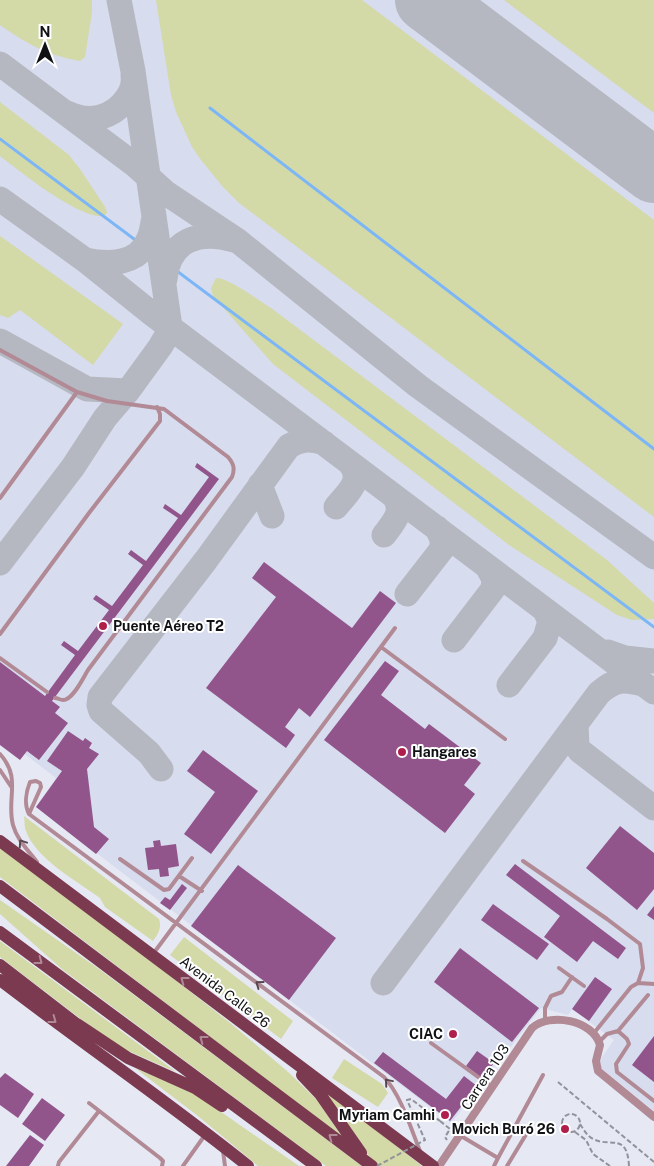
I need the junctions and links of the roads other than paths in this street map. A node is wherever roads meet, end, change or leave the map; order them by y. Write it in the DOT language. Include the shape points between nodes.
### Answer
graph roads {
  1 [pos="0,350"];
  2 [pos="77,392"];
  3 [pos="157,407"];
  4 [pos="0,498"];
  5 [pos="395,628"];
  6 [pos="0,634"];
  7 [pos="381,647"];
  8 [pos="0,658"];
  9 [pos="47,692"];
  10 [pos="55,698"];
  11 [pos="506,739"];
  12 [pos="0,754"];
  13 [pos="0,770"];
  14 [pos="13,790"];
  15 [pos="29,814"];
  16 [pos="0,841"];
  17 [pos="192,858"];
  18 [pos="120,859"];
  19 [pos="523,861"];
  20 [pos="179,876"];
  21 [pos="53,881"];
  22 [pos="0,886"];
  23 [pos="202,891"];
  24 [pos="0,895"];
  25 [pos="176,924"];
  26 [pos="0,932"];
  27 [pos="71,939"];
  28 [pos="152,955"];
  29 [pos="0,965"];
  30 [pos="559,968"];
  31 [pos="572,977"];
  32 [pos="0,980"];
  33 [pos="638,983"];
  34 [pos="654,984"];
  35 [pos="584,986"];
  36 [pos="648,995"];
  37 [pos="545,1020"];
  38 [pos="77,1024"];
  39 [pos="618,1031"];
  40 [pos="594,1033"];
  41 [pos="265,1041"];
  42 [pos="600,1041"];
  43 [pos="431,1043"];
  44 [pos="543,1075"];
  45 [pos="493,1088"];
  46 [pos="654,1101"];
  47 [pos="89,1103"];
  48 [pos="100,1111"];
  49 [pos="187,1117"];
  50 [pos="654,1117"];
  51 [pos="530,1128"];
  52 [pos="207,1133"];
  53 [pos="461,1136"];
  54 [pos="221,1144"];
  55 [pos="298,1153"];
  56 [pos="498,1158"];
  57 [pos="427,1162"];
  58 [pos="58,1166"];
  59 [pos="162,1166"];
  60 [pos="183,1166"];
  61 [pos="225,1166"];
  62 [pos="247,1166"];
  63 [pos="316,1166"];
  64 [pos="372,1166"];
  65 [pos="439,1166"];
  66 [pos="494,1166"];
  67 [pos="507,1166"];
  1 -- 2 [label="lane"];
  2 -- 3 [label="lane" via="107,401"];
  2 -- 4 [label="lane"];
  3 -- 6 [label="lane" via="160,420"];
  3 -- 10 [label="lane" via="171,413 228,457 233,463 232,477 74,692 64,700"];
  5 -- 7 [label="lane"];
  7 -- 11 [label="lane"];
  7 -- 23 [label="lane"];
  8 -- 9 [label="lane"];
  12 -- 14 [label="lane" via="10,767"];
  13 -- 14 [label="lane"];
  21 -- 14 [label="lane, one-way" via="18,836 12,818"];
  15 -- 15 [label="lane" via="26,805 28,785 36,781 41,787"];
  15 -- 25 [label="lane"];
  16 -- 21 [label="main road, Avenida Calle 26"];
  17 -- 20 [label="lane"];
  18 -- 20 [label="lane" via="164,890 169,889"];
  19 -- 33 [label="lane" via="640,944 643,968"];
  20 -- 23 [label="lane"];
  21 -- 28 [label="main road, Avenida Calle 26"];
  22 -- 27 [label="main road"];
  23 -- 25 [label="lane"];
  24 -- 27 [label="main road"];
  25 -- 28 [label="lane"];
  57 -- 25 [label="lane, one-way" via="394,1090 384,1078"];
  26 -- 55 [label="main road, one-way"];
  64 -- 27 [label="main road, one-way"];
  41 -- 28 [label="main road, Avenida Calle 26, one-way"];
  29 -- 38 [label="main road"];
  30 -- 31 [label="lane"];
  31 -- 35 [label="lane"];
  31 -- 37 [label="lane" via="562,992 551,996 545,1008"];
  32 -- 49 [label="main road, one-way"];
  33 -- 34 [label="lane"];
  33 -- 40 [label="lane" via="631,986"];
  36 -- 39 [label="lane"];
  37 -- 40 [label="street" via="563,1020"];
  37 -- 45 [label="street, Carrera 103" via="532,1028"];
  38 -- 49 [label="main road"];
  38 -- 55 [label="main road" via="128,1058 195,1088"];
  39 -- 42 [label="lane" via="607,1034"];
  39 -- 46 [label="lane" via="629,1044 616,1064 617,1072"];
  40 -- 42 [label="street"];
  41 -- 57 [label="main road, Avenida Calle 26"];
  41 -- 64 [label="main road" via="311,1084"];
  42 -- 50 [label="street" via="596,1061 598,1071"];
  43 -- 45 [label="lane"];
  44 -- 56 [label="lane"];
  45 -- 53 [label="street, Carrera 103"];
  47 -- 48 [label="lane"];
  48 -- 58 [label="lane"];
  48 -- 59 [label="lane" via="160,1158"];
  49 -- 52 [label="main road"];
  51 -- 67 [label="lane"];
  52 -- 54 [label="main road"];
  52 -- 60 [label="lane"];
  53 -- 56 [label="lane"];
  53 -- 65 [label="street, Carrera 103"];
  54 -- 61 [label="lane"];
  54 -- 62 [label="main road"];
  55 -- 63 [label="main road"];
  56 -- 66 [label="lane"];
}
